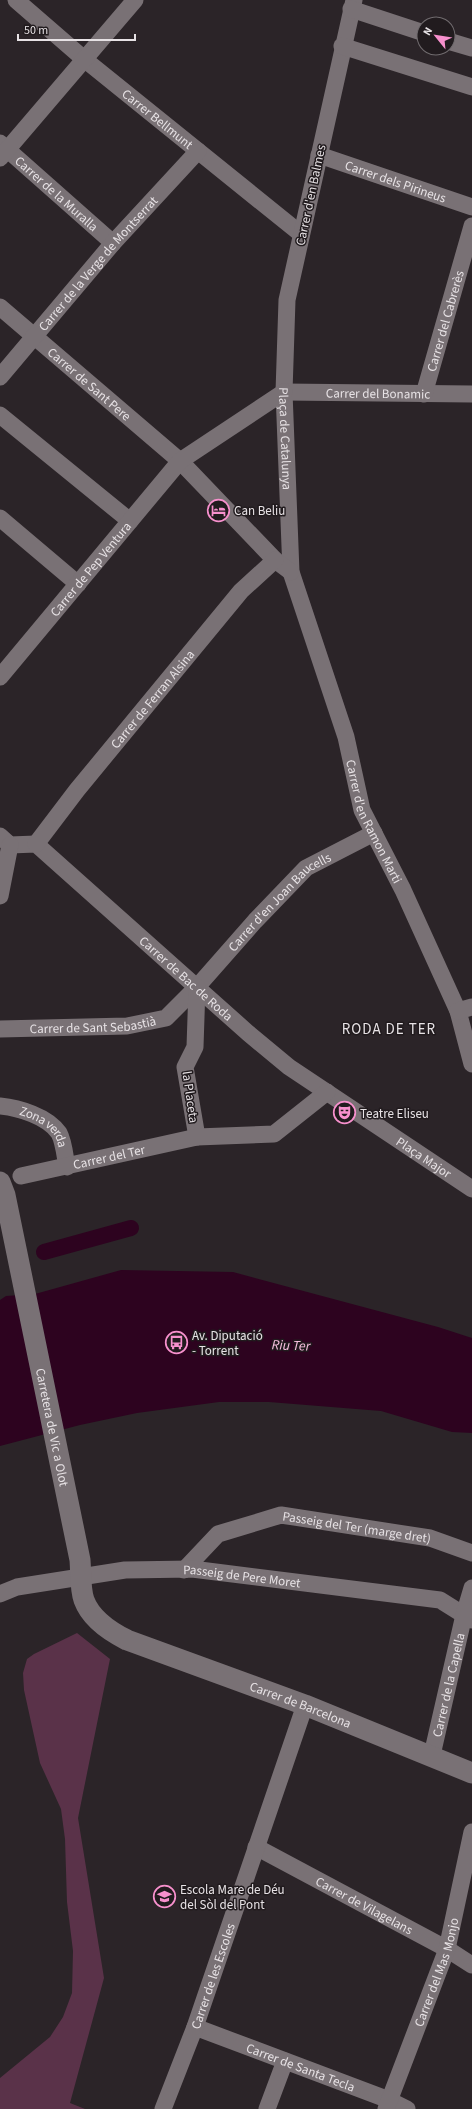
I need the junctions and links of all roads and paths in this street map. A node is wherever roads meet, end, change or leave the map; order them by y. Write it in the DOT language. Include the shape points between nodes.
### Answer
graph roads {
  1 [pos="16,0"];
  2 [pos="135,0"];
  3 [pos="352,5"];
  4 [pos="416,30"];
  5 [pos="456,43"];
  6 [pos="342,46"];
  7 [pos="472,48"];
  8 [pos="84,59"];
  9 [pos="472,87"];
  10 [pos="2,150"];
  11 [pos="198,151"];
  12 [pos="319,155"];
  13 [pos="472,207"];
  14 [pos="472,226"];
  15 [pos="302,234"];
  16 [pos="113,243"];
  17 [pos="0,307"];
  18 [pos="35,337"];
  19 [pos="0,377"];
  20 [pos="284,392"];
  21 [pos="424,394"];
  22 [pos="472,394"];
  23 [pos="0,415"];
  24 [pos="180,461"];
  25 [pos="0,518"];
  26 [pos="130,521"];
  27 [pos="275,560"];
  28 [pos="291,572"];
  29 [pos="78,584"];
  30 [pos="1,673"];
  31 [pos="374,833"];
  32 [pos="5,840"];
  33 [pos="36,844"];
  34 [pos="0,896"];
  35 [pos="197,987"];
  36 [pos="465,1009"];
  37 [pos="0,1029"];
  38 [pos="472,1064"];
  39 [pos="328,1092"];
  40 [pos="0,1106"];
  41 [pos="376,1124"];
  42 [pos="197,1137"];
  43 [pos="67,1167"];
  44 [pos="21,1176"];
  45 [pos="2,1188"];
  46 [pos="472,1189"];
  47 [pos="472,1553"];
  48 [pos="184,1570"];
  49 [pos="472,1589"];
  50 [pos="0,1594"];
  51 [pos="468,1618"];
  52 [pos="127,1640"];
  53 [pos="305,1705"];
  54 [pos="432,1755"];
  55 [pos="472,1773"];
  56 [pos="472,1832"];
  57 [pos="256,1847"];
  58 [pos="447,1949"];
  59 [pos="472,1965"];
  60 [pos="194,2027"];
  61 [pos="285,2061"];
  62 [pos="387,2105"];
  63 [pos="164,2109"];
  64 [pos="267,2109"];
  65 [pos="407,2109"];
  1 -- 8 [label="street, Carrer Bellmunt"];
  2 -- 8 [label="street"];
  3 -- 4 [label="street"];
  3 -- 6 [label="street, Carrer d'en Balmes"];
  5 -- 7 [label="street"];
  6 -- 9 [label="street"];
  6 -- 12 [label="street, Carrer d'en Balmes"];
  8 -- 10 [label="street"];
  8 -- 11 [label="street, Carrer Bellmunt"];
  10 -- 16 [label="street, Carrer de la Muralla"];
  11 -- 15 [label="street, Carrer Bellmunt"];
  11 -- 16 [label="street, Carrer de la Verge de Montserrat"];
  12 -- 13 [label="street, Carrer dels Pirineus"];
  12 -- 15 [label="street, Carrer d'en Balmes"];
  14 -- 21 [label="street, Carrer del Cabrerès"];
  15 -- 20 [label="street, Carrer d'en Balmes" via="287,300"];
  16 -- 18 [label="street, Carrer de la Verge de Montserrat"];
  17 -- 18 [label="street, Carrer de Sant Pere"];
  18 -- 19 [label="street, Carrer de la Verge de Montserrat"];
  18 -- 24 [label="street, Carrer de Sant Pere"];
  20 -- 21 [label="street, Carrer del Bonamic"];
  20 -- 24 [label="street, Plaça de Catalunya"];
  20 -- 28 [label="street, Plaça de Catalunya"];
  21 -- 22 [label="street, Carrer del Bonamic"];
  23 -- 26 [label="street"];
  24 -- 26 [label="street, Carrer de Pep Ventura"];
  24 -- 27 [label="street"];
  25 -- 29 [label="street"];
  26 -- 29 [label="street, Carrer de Pep Ventura"];
  27 -- 28 [label="street"];
  27 -- 33 [label="street, Carrer de Ferran Alsina" via="241,591 77,790"];
  28 -- 31 [label="street, Carrer d'en Ramon Marti" via="346,737 362,810"];
  29 -- 30 [label="street, Carrer de Pep Ventura"];
  31 -- 35 [label="street, Carrer d'en Joan Baucells" via="306,868 255,920"];
  31 -- 36 [label="street, Carrer d'en Ramon Marti"];
  32 -- 33 [label="street"];
  32 -- 34 [label="street"];
  33 -- 35 [label="street, Carrer de Bac de Roda"];
  35 -- 37 [label="street, Carrer de Sant Sebastià" via="166,1018 127,1026"];
  35 -- 39 [label="street, Carrer de Bac de Roda" via="283,1062"];
  35 -- 42 [label="street, la Placeta" via="195,1047 185,1067"];
  36 -- 38 [label="street, Carrer d'en Ramon Marti"];
  39 -- 41 [label="street, Carrer de Bac de Roda"];
  39 -- 42 [label="street, Carrer del Ter" via="274,1134"];
  40 -- 43 [label="street, Zona verda" via="22,1109 42,1119 59,1134"];
  41 -- 46 [label="street, Plaça Major"];
  42 -- 43 [label="street, Carrer del Ter"];
  43 -- 44 [label="street, Carrer del Ter"];
  45 -- 52 [label="street, Carretera de Vic a Olot" via="80,1560 84,1601 108,1631"];
  47 -- 48 [label="street, Passeig del Ter (marge dret)" via="430,1538 281,1515 218,1534"];
  48 -- 50 [label="street, Passeig de Pere Moret" via="125,1570 17,1587"];
  48 -- 51 [label="street, Passeig de Pere Moret" via="440,1600"];
  49 -- 51 [label="street, Carrer de la Capella"];
  51 -- 54 [label="street, Carrer de la Capella"];
  52 -- 53 [label="street, Carrer de Barcelona"];
  53 -- 54 [label="street, Carrer de Barcelona"];
  53 -- 57 [label="street, Carrer de les Escoles"];
  54 -- 55 [label="street, Carrer de Barcelona"];
  56 -- 58 [label="street, Carrer del Mas Monjo"];
  57 -- 58 [label="street, Carrer de Vilagelans"];
  57 -- 60 [label="street, Carrer de les Escoles"];
  58 -- 59 [label="street, Carrer de Vilagelans"];
  58 -- 62 [label="street, Carrer del Mas Monjo"];
  60 -- 61 [label="street, Carrer de Santa Tecla"];
  60 -- 63 [label="street, Carrer de les Escoles"];
  61 -- 62 [label="street, Carrer de Santa Tecla"];
  61 -- 64 [label="street"];
  62 -- 65 [label="street, Carrer de Santa Tecla"];
}
